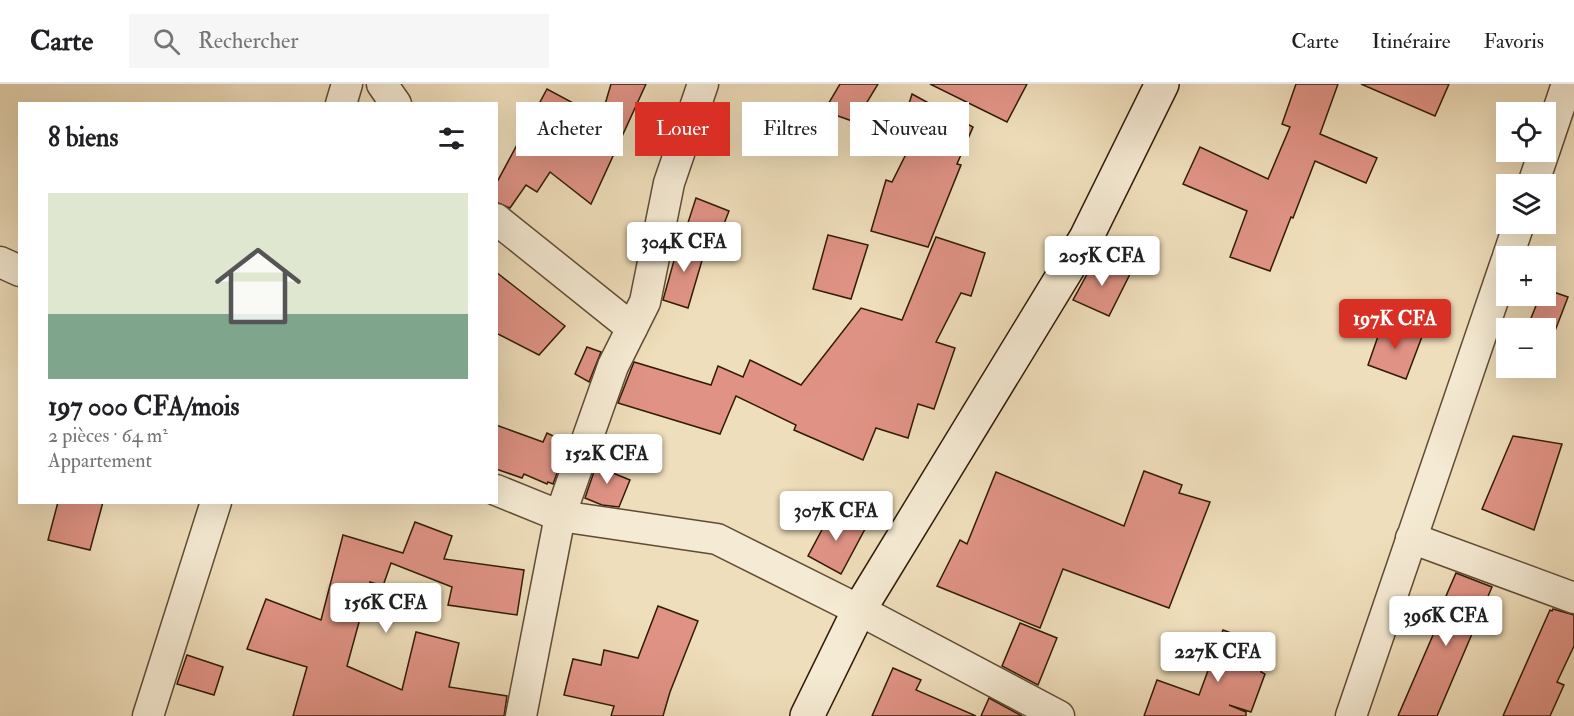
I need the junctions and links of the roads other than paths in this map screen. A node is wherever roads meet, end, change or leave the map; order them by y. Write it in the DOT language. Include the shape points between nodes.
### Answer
graph roads {
  1 [pos="347,84"];
  2 [pos="382,84"];
  3 [pos="704,84"];
  4 [pos="1162,84"];
  5 [pos="1568,84"];
  6 [pos="342,102"];
  7 [pos="395,102"];
  8 [pos="1556,118"];
  9 [pos="498,221"];
  10 [pos="0,262"];
  11 [pos="18,270"];
  12 [pos="1496,291"];
  13 [pos="632,328"];
  14 [pos="498,491"];
  15 [pos="215,504"];
  16 [pos="560,516"];
  17 [pos="1411,538"];
  18 [pos="1574,598"];
  19 [pos="859,610"];
  20 [pos="148,716"];
  21 [pos="521,716"];
  22 [pos="807,716"];
  23 [pos="1059,716"];
  24 [pos="1351,716"];
  1 -- 6 [label="street"];
  2 -- 7 [label="street"];
  3 -- 13 [label="street" via="669,183 645,302"];
  4 -- 19 [label="street" via="1086,238"];
  5 -- 8 [label="street"];
  9 -- 13 [label="street"];
  10 -- 11 [label="street"];
  12 -- 17 [label="street"];
  13 -- 16 [label="street" via="613,366"];
  14 -- 16 [label="street"];
  15 -- 20 [label="street"];
  16 -- 19 [label="street" via="717,539"];
  16 -- 21 [label="street"];
  17 -- 18 [label="street"];
  17 -- 24 [label="street"];
  19 -- 22 [label="street"];
  19 -- 23 [label="street"];
}
